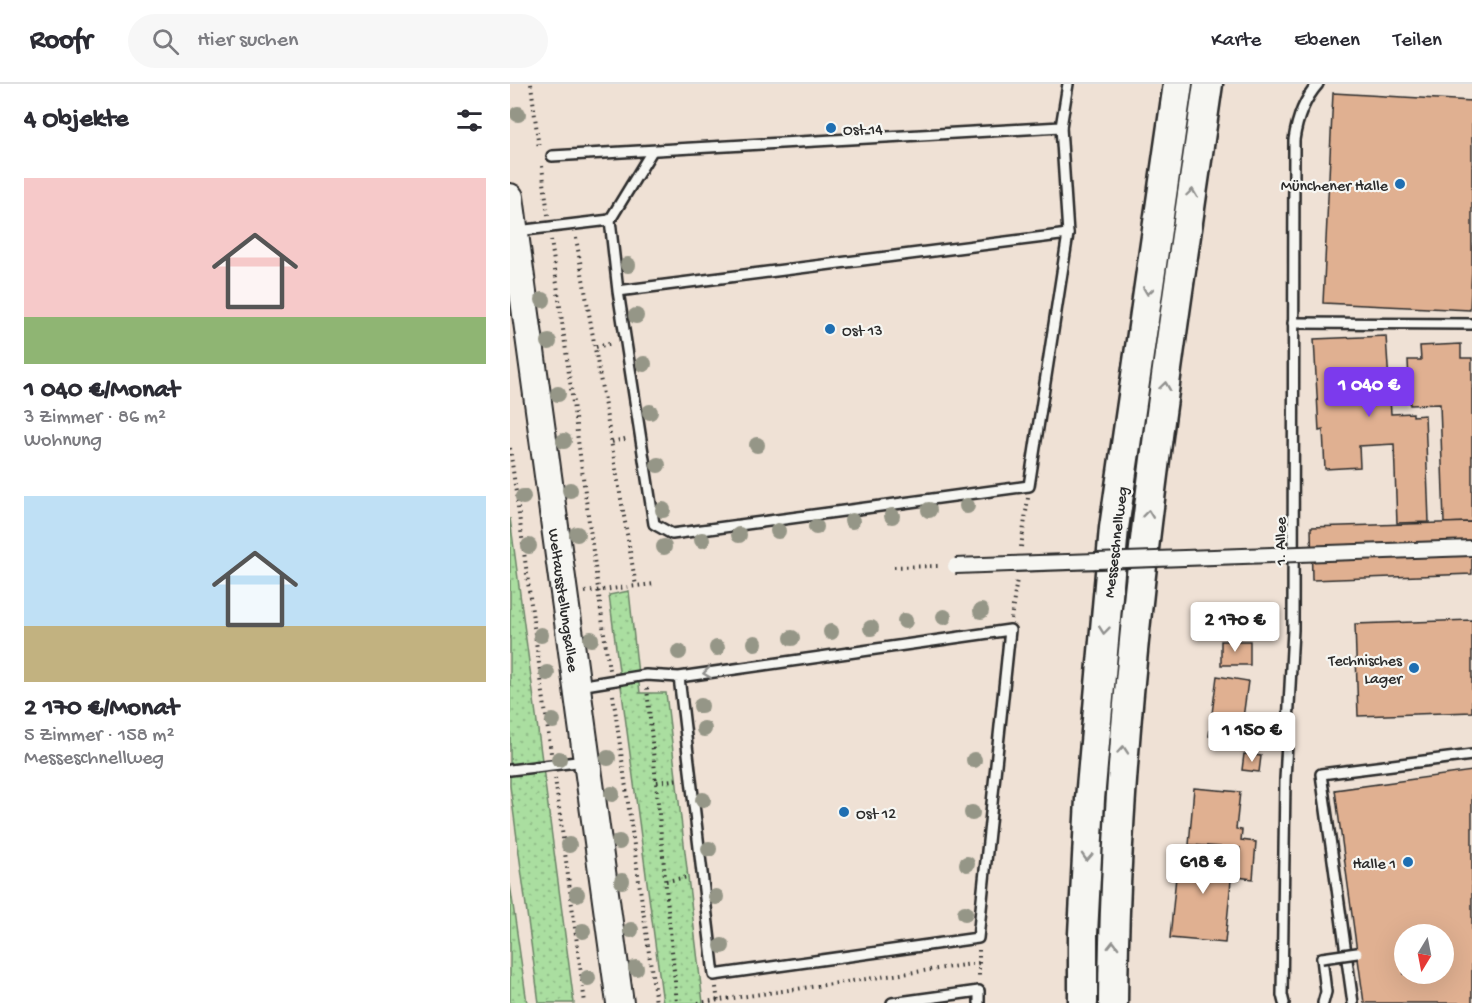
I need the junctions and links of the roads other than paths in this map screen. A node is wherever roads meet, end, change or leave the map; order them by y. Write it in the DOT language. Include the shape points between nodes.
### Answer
graph roads {
  1 [pos="1068,84"];
  2 [pos="1178,84"];
  3 [pos="1208,84"];
  4 [pos="1318,84"];
  5 [pos="1061,127"];
  6 [pos="652,151"];
  7 [pos="552,156"];
  8 [pos="510,197"];
  9 [pos="610,220"];
  10 [pos="514,231"];
  11 [pos="1068,234"];
  12 [pos="618,291"];
  13 [pos="1293,323"];
  14 [pos="1472,324"];
  15 [pos="1472,548"];
  16 [pos="956,566"];
  17 [pos="679,677"];
  18 [pos="577,686"];
  19 [pos="1472,755"];
  20 [pos="587,760"];
  21 [pos="510,770"];
  22 [pos="1357,953"];
  23 [pos="620,1003"];
  24 [pos="892,1003"];
  25 [pos="979,1003"];
  26 [pos="1083,1003"];
  27 [pos="1113,1003"];
  28 [pos="1284,1003"];
  29 [pos="1323,1003"];
  30 [pos="1353,1003"];
  1 -- 5 [label="lane"];
  2 -- 26 [label="highway, Messeschnellweg, one-way" via="1114,528 1090,799"];
  27 -- 3 [label="highway, Messeschnellweg, one-way" via="1119,802 1130,664"];
  4 -- 13 [label="lane, 1. Allee" via="1304,103 1294,141"];
  5 -- 6 [label="lane"];
  5 -- 11 [label="lane"];
  6 -- 7 [label="lane"];
  6 -- 9 [label="lane"];
  8 -- 10 [label="main road, Weltausstellungsallee"];
  9 -- 10 [label="lane"];
  9 -- 12 [label="lane"];
  10 -- 18 [label="main road, Weltausstellungsallee"];
  11 -- 12 [label="lane"];
  11 -- 12 [label="lane" via="1029,486 672,534 654,524"];
  13 -- 14 [label="lane"];
  13 -- 28 [label="lane, 1. Allee" via="1293,630 1285,780"];
  15 -- 16 [label="street, bridge"];
  17 -- 17 [label="lane, one-way" via="714,975 978,938 1010,630"];
  17 -- 18 [label="lane" via="646,675"];
  18 -- 20 [label="main road, Weltausstellungsallee"];
  19 -- 30 [label="lane" via="1321,774"];
  20 -- 21 [label="lane"];
  20 -- 23 [label="main road, Weltausstellungsallee"];
  22 -- 29 [label="lane, bridge" via="1322,958 1326,992"];
  24 -- 25 [label="lane" via="979,991"];
}
